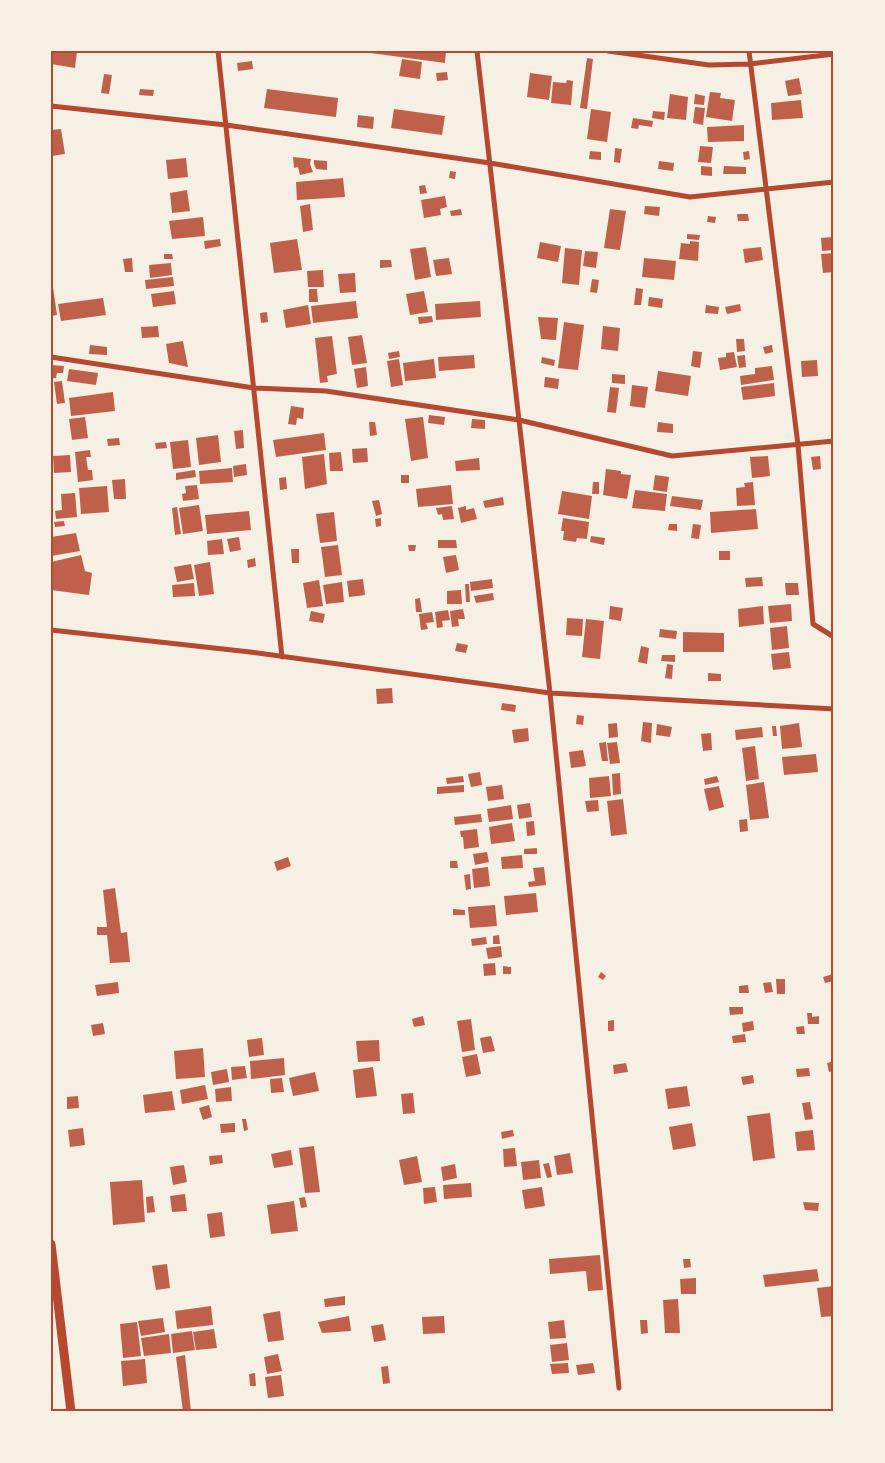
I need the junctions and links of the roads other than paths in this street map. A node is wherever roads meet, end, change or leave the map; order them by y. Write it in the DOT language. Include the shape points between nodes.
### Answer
graph roads {
  1 [pos="219,51"];
  2 [pos="477,51"];
  3 [pos="608,51"];
  4 [pos="749,51"];
  5 [pos="834,54"];
  6 [pos="750,64"];
  7 [pos="51,106"];
  8 [pos="226,125"];
  9 [pos="490,163"];
  10 [pos="834,182"];
  11 [pos="766,189"];
  12 [pos="51,357"];
  13 [pos="254,388"];
  14 [pos="519,420"];
  15 [pos="834,441"];
  16 [pos="798,445"];
  17 [pos="51,630"];
  18 [pos="834,637"];
  19 [pos="282,657"];
  20 [pos="550,693"];
  21 [pos="834,709"];
  22 [pos="51,1244"];
  23 [pos="619,1388"];
  24 [pos="71,1412"];
  1 -- 8 [label="street"];
  2 -- 9 [label="street"];
  3 -- 6 [label="street" via="709,65"];
  4 -- 6 [label="street"];
  5 -- 6 [label="street"];
  6 -- 11 [label="street"];
  7 -- 8 [label="street"];
  8 -- 9 [label="street"];
  8 -- 13 [label="street"];
  9 -- 11 [label="street" via="690,197"];
  9 -- 14 [label="street"];
  10 -- 11 [label="street"];
  11 -- 16 [label="street"];
  12 -- 13 [label="street"];
  13 -- 14 [label="street" via="326,392"];
  13 -- 19 [label="street"];
  14 -- 16 [label="street" via="672,456"];
  14 -- 20 [label="street"];
  15 -- 16 [label="street"];
  16 -- 18 [label="street" via="813,624"];
  17 -- 19 [label="street"];
  19 -- 20 [label="street"];
  20 -- 21 [label="street"];
  20 -- 23 [label="street"];
  22 -- 24 [label="main road"];
}
